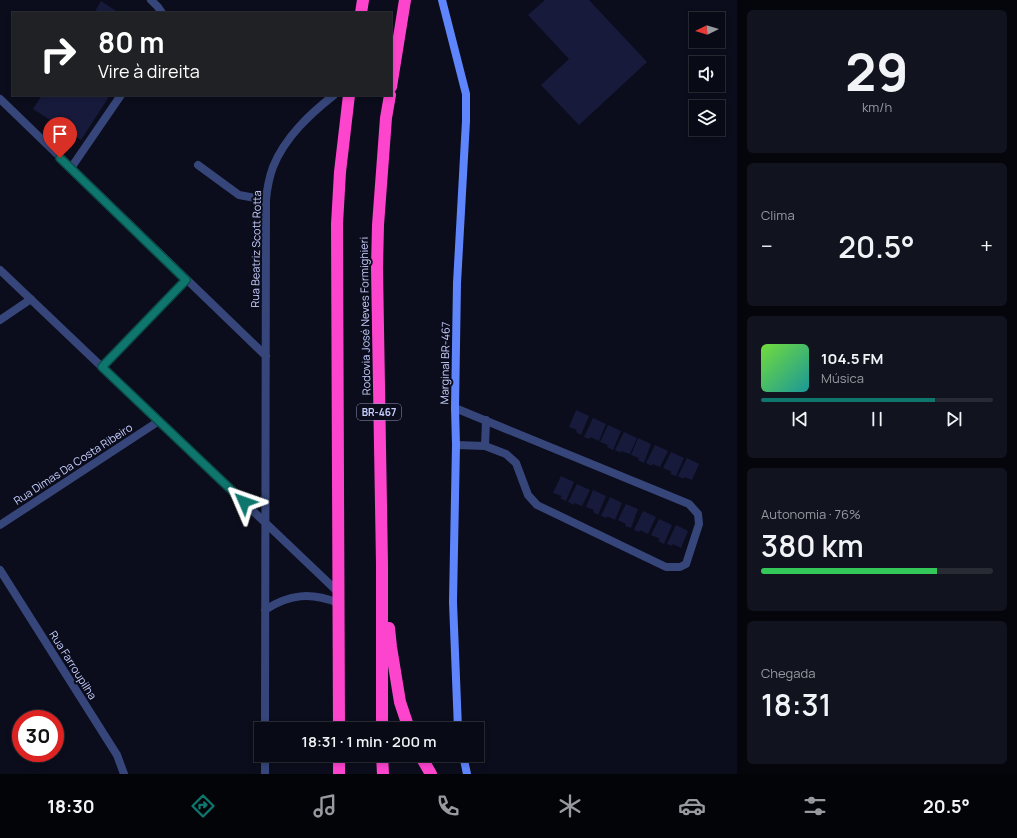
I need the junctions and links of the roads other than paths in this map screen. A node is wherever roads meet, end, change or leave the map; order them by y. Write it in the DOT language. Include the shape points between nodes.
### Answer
graph roads {
  1 [pos="151,0"];
  2 [pos="363,0"];
  3 [pos="405,0"];
  4 [pos="442,0"];
  5 [pos="161,12"];
  6 [pos="361,12"];
  7 [pos="392,81"];
  8 [pos="120,96"];
  9 [pos="333,96"];
  10 [pos="349,96"];
  11 [pos="390,96"];
  12 [pos="0,99"];
  13 [pos="198,165"];
  14 [pos="70,168"];
  15 [pos="266,200"];
  16 [pos="0,270"];
  17 [pos="186,280"];
  18 [pos="31,299"];
  19 [pos="0,320"];
  20 [pos="266,356"];
  21 [pos="102,367"];
  22 [pos="455,408"];
  23 [pos="486,420"];
  24 [pos="159,421"];
  25 [pos="456,446"];
  26 [pos="485,446"];
  27 [pos="265,522"];
  28 [pos="0,526"];
  29 [pos="382,564"];
  30 [pos="0,570"];
  31 [pos="338,597"];
  32 [pos="265,610"];
  33 [pos="265,722"];
  34 [pos="339,722"];
  35 [pos="382,722"];
  36 [pos="407,722"];
  37 [pos="458,722"];
  38 [pos="265,762"];
  39 [pos="339,762"];
  40 [pos="382,762"];
  41 [pos="424,762"];
  42 [pos="464,762"];
  43 [pos="124,774"];
  44 [pos="264,774"];
  45 [pos="339,774"];
  46 [pos="382,774"];
  47 [pos="431,774"];
  48 [pos="466,774"];
  1 -- 5 [label="street"];
  2 -- 6 [label="highway"];
  3 -- 7 [label="highway"];
  4 -- 22 [label="main road, Marginal BR-467" via="466,94 457,283"];
  8 -- 14 [label="street"];
  9 -- 15 [label="street, Rua Beatriz Scott Rotta" via="314,111 279,154 273,167"];
  10 -- 31 [label="highway" via="337,224"];
  11 -- 29 [label="highway, Rodovia José Neves Formighieri / BR-467" via="378,225 377,268"];
  12 -- 14 [label="street"];
  13 -- 15 [label="street" via="239,194"];
  14 -- 17 [label="street"];
  15 -- 20 [label="street, Rua Beatriz Scott Rotta"];
  16 -- 18 [label="street"];
  17 -- 20 [label="street"];
  17 -- 21 [label="street"];
  18 -- 19 [label="street"];
  18 -- 21 [label="street"];
  20 -- 27 [label="street, Rua Beatriz Scott Rotta"];
  21 -- 24 [label="street"];
  22 -- 23 [label="street"];
  22 -- 25 [label="main road, Marginal BR-467"];
  23 -- 26 [label="street"];
  23 -- 26 [label="street" via="689,504 698,514 699,524 686,564 680,567 666,567 537,505 528,495 516,463 506,454"];
  24 -- 27 [label="street"];
  24 -- 28 [label="street, Rua Dimas Da Costa Ribeiro"];
  25 -- 26 [label="street"];
  25 -- 37 [label="main road, Marginal BR-467" via="453,602"];
  27 -- 31 [label="street"];
  27 -- 32 [label="street, Rua Beatriz Scott Rotta"];
  29 -- 35 [label="highway, Rodovia José Neves Formighieri / BR-467"];
  29 -- 36 [label="highway" via="394,667 400,702"];
  30 -- 43 [label="street, Rua Farroupilha" via="117,755"];
  31 -- 32 [label="street" via="328,599 302,596 285,599"];
  31 -- 34 [label="highway"];
  32 -- 33 [label="street"];
  38 -- 44 [label="street"];
  39 -- 45 [label="highway"];
  40 -- 46 [label="highway"];
  41 -- 47 [label="highway"];
  42 -- 48 [label="main road"];
}
